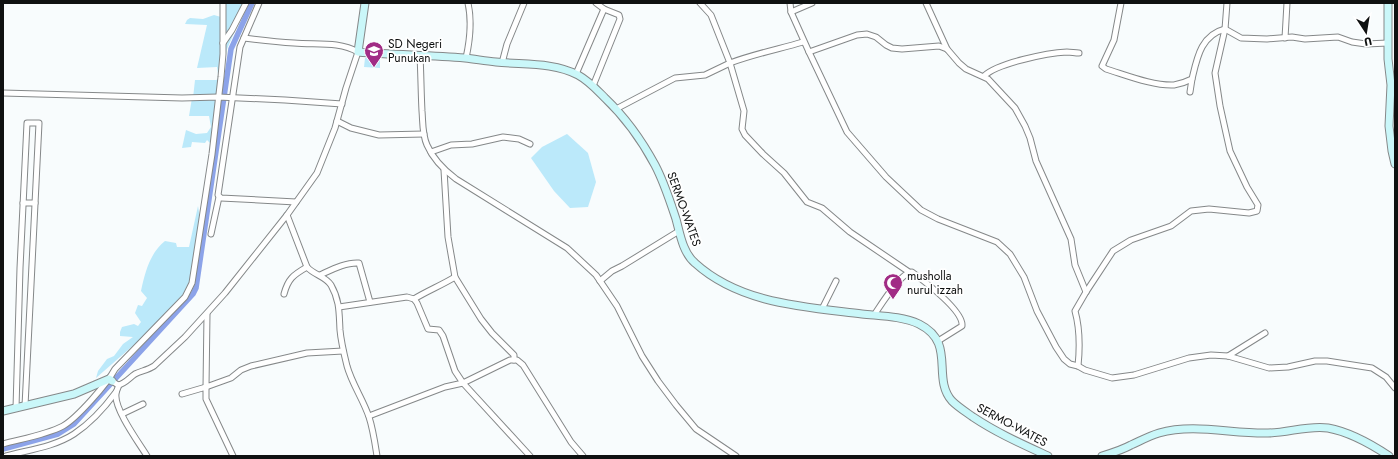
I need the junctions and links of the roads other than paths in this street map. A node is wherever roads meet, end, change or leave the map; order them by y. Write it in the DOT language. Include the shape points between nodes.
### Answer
graph roads {
  1 [pos="223,3"];
  2 [pos="246,3"];
  3 [pos="365,3"];
  4 [pos="468,3"];
  5 [pos="524,3"];
  6 [pos="596,3"];
  7 [pos="700,3"];
  8 [pos="790,3"];
  9 [pos="812,3"];
  10 [pos="926,3"];
  11 [pos="1121,3"];
  12 [pos="1227,3"];
  13 [pos="1287,3"];
  14 [pos="1388,3"];
  15 [pos="257,4"];
  16 [pos="604,9"];
  17 [pos="791,12"];
  18 [pos="1224,29"];
  19 [pos="244,38"];
  20 [pos="1285,38"];
  21 [pos="803,42"];
  22 [pos="223,43"];
  23 [pos="1388,43"];
  24 [pos="947,49"];
  25 [pos="358,52"];
  26 [pos="809,52"];
  27 [pos="1079,53"];
  28 [pos="420,56"];
  29 [pos="466,58"];
  30 [pos="502,63"];
  31 [pos="730,63"];
  32 [pos="576,74"];
  33 [pos="984,76"];
  34 [pos="1192,79"];
  35 [pos="593,86"];
  36 [pos="1190,92"];
  37 [pos="3,93"];
  38 [pos="220,97"];
  39 [pos="231,98"];
  40 [pos="342,104"];
  41 [pos="616,109"];
  42 [pos="337,121"];
  43 [pos="424,134"];
  44 [pos="530,144"];
  45 [pos="431,152"];
  46 [pos="1395,164"];
  47 [pos="444,170"];
  48 [pos="219,197"];
  49 [pos="296,202"];
  50 [pos="23,203"];
  51 [pos="35,203"];
  52 [pos="287,215"];
  53 [pos="679,231"];
  54 [pos="211,234"];
  55 [pos="307,267"];
  56 [pos="909,272"];
  57 [pos="320,275"];
  58 [pos="455,277"];
  59 [pos="836,281"];
  60 [pos="600,282"];
  61 [pos="1086,292"];
  62 [pos="284,294"];
  63 [pos="414,299"];
  64 [pos="370,302"];
  65 [pos="339,307"];
  66 [pos="822,309"];
  67 [pos="207,314"];
  68 [pos="874,315"];
  69 [pos="1265,334"];
  70 [pos="938,340"];
  71 [pos="343,351"];
  72 [pos="1228,356"];
  73 [pos="514,360"];
  74 [pos="1078,366"];
  75 [pos="114,383"];
  76 [pos="463,383"];
  77 [pos="206,387"];
  78 [pos="1395,388"];
  79 [pos="116,392"];
  80 [pos="182,394"];
  81 [pos="143,404"];
  82 [pos="25,406"];
  83 [pos="16,408"];
  84 [pos="3,411"];
  85 [pos="122,414"];
  86 [pos="368,416"];
  87 [pos="3,444"];
  88 [pos="9,456"];
  89 [pos="147,456"];
  90 [pos="234,456"];
  91 [pos="377,456"];
  92 [pos="530,456"];
  93 [pos="583,456"];
  94 [pos="736,456"];
  95 [pos="1048,456"];
  96 [pos="1102,456"];
  97 [pos="1389,456"];
  1 -- 22 [label="street"];
  2 -- 22 [label="street"];
  3 -- 25 [label="main road"];
  4 -- 29 [label="street" via="469,46"];
  5 -- 30 [label="street"];
  6 -- 16 [label="street"];
  7 -- 31 [label="street" via="710,15"];
  8 -- 17 [label="street"];
  9 -- 17 [label="street"];
  10 -- 24 [label="street"];
  11 -- 34 [label="street" via="1114,40 1102,64 1103,67 1153,83 1173,85"];
  12 -- 18 [label="street"];
  13 -- 20 [label="street"];
  14 -- 23 [label="main road"];
  15 -- 19 [label="street"];
  16 -- 32 [label="street"];
  16 -- 35 [label="street" via="618,15 620,19"];
  17 -- 21 [label="street"];
  18 -- 20 [label="street" via="1241,38"];
  18 -- 34 [label="street" via="1212,34 1200,49"];
  18 -- 61 [label="street" via="1215,73 1220,106 1230,151 1258,205 1257,211 1249,214 1209,209 1191,211 1171,226 1131,240 1113,251"];
  19 -- 25 [label="street" via="338,45"];
  19 -- 39 [label="street" via="240,47"];
  20 -- 23 [label="street" via="1338,37 1366,44"];
  21 -- 26 [label="street"];
  21 -- 31 [label="street"];
  22 -- 38 [label="street"];
  23 -- 46 [label="main road" via="1391,85 1389,126"];
  24 -- 26 [label="street" via="939,46 892,48 867,34 857,35"];
  24 -- 33 [label="street" via="966,69"];
  25 -- 28 [label="main road, SERMO-WATES"];
  25 -- 40 [label="street"];
  26 -- 74 [label="street" via="847,132 886,177 921,210 997,242 1010,254 1024,277 1037,311 1056,347 1064,359"];
  27 -- 33 [label="street" via="1068,52 1020,60 991,70"];
  28 -- 29 [label="main road, SERMO-WATES"];
  28 -- 43 [label="street"];
  29 -- 30 [label="main road, SERMO-WATES"];
  30 -- 32 [label="main road, SERMO-WATES" via="547,66"];
  31 -- 41 [label="street" via="705,75 675,78"];
  31 -- 56 [label="street" via="744,111 742,129 745,136 784,173 807,202 822,208 850,232"];
  32 -- 35 [label="main road, SERMO-WATES"];
  33 -- 61 [label="street" via="1016,108 1025,126 1036,161 1071,239 1075,265"];
  34 -- 36 [label="street"];
  35 -- 41 [label="main road, SERMO-WATES"];
  37 -- 38 [label="street"];
  38 -- 39 [label="street"];
  38 -- 75 [label="street" via="192,283 185,297 115,369"];
  39 -- 40 [label="street"];
  39 -- 48 [label="street"];
  40 -- 42 [label="street"];
  41 -- 53 [label="main road, SERMO-WATES" via="642,140 657,169"];
  42 -- 43 [label="street" via="351,128 379,135"];
  42 -- 49 [label="street" via="317,173"];
  43 -- 45 [label="street"];
  44 -- 45 [label="street" via="520,139 503,137 472,144 451,145"];
  45 -- 47 [label="street"];
  47 -- 58 [label="street" via="448,237"];
  47 -- 60 [label="street" via="567,248 596,275"];
  48 -- 49 [label="street"];
  48 -- 54 [label="street"];
  49 -- 52 [label="street"];
  50 -- 51 [label="street"];
  50 -- 51 [label="street" via="27,123 39,123"];
  50 -- 83 [label="street"];
  51 -- 82 [label="street"];
  52 -- 55 [label="street"];
  52 -- 67 [label="street"];
  53 -- 60 [label="street" via="612,271"];
  53 -- 66 [label="main road, SERMO-WATES" via="686,252 713,277 740,291 768,300"];
  55 -- 57 [label="street"];
  55 -- 62 [label="street" via="291,278 286,284"];
  56 -- 68 [label="street"];
  56 -- 70 [label="street" via="926,282 949,304 962,322 962,326"];
  57 -- 64 [label="street" via="334,268 359,263"];
  57 -- 65 [label="street" via="331,286"];
  58 -- 63 [label="street"];
  58 -- 73 [label="street" via="481,319 514,355"];
  59 -- 66 [label="street"];
  60 -- 94 [label="street" via="617,306 642,356 676,405 696,429"];
  61 -- 74 [label="street" via="1075,311 1079,329"];
  63 -- 64 [label="street" via="408,297"];
  63 -- 76 [label="street" via="428,328 439,330 443,336 455,371"];
  64 -- 65 [label="street"];
  65 -- 71 [label="street"];
  66 -- 68 [label="main road, SERMO-WATES"];
  67 -- 75 [label="street" via="154,366"];
  67 -- 77 [label="street"];
  68 -- 70 [label="main road, SERMO-WATES" via="916,323 930,330"];
  69 -- 72 [label="street"];
  70 -- 95 [label="main road, SERMO-WATES" via="945,384 952,400 983,424"];
  71 -- 77 [label="street" via="307,353 251,366 240,370 231,378"];
  71 -- 86 [label="street" via="352,381"];
  72 -- 74 [label="street" via="1189,358 1134,375 1112,378"];
  72 -- 78 [label="street" via="1269,368 1321,361 1365,366 1379,372"];
  73 -- 76 [label="street"];
  73 -- 93 [label="street" via="524,365 571,442"];
  75 -- 79 [label="street"];
  75 -- 82 [label="main road"];
  75 -- 87 [label="street" via="63,426"];
  76 -- 86 [label="street" via="445,387"];
  76 -- 92 [label="street"];
  77 -- 80 [label="street"];
  77 -- 90 [label="street" via="206,399"];
  79 -- 85 [label="street" via="116,400"];
  79 -- 88 [label="street" via="97,414 74,434 55,443"];
  81 -- 85 [label="street"];
  82 -- 83 [label="main road"];
  83 -- 84 [label="main road"];
  85 -- 89 [label="street"];
  86 -- 91 [label="street"];
  96 -- 97 [label="main road" via="1159,433 1178,430 1269,433 1315,427 1329,428 1350,435"];
}
